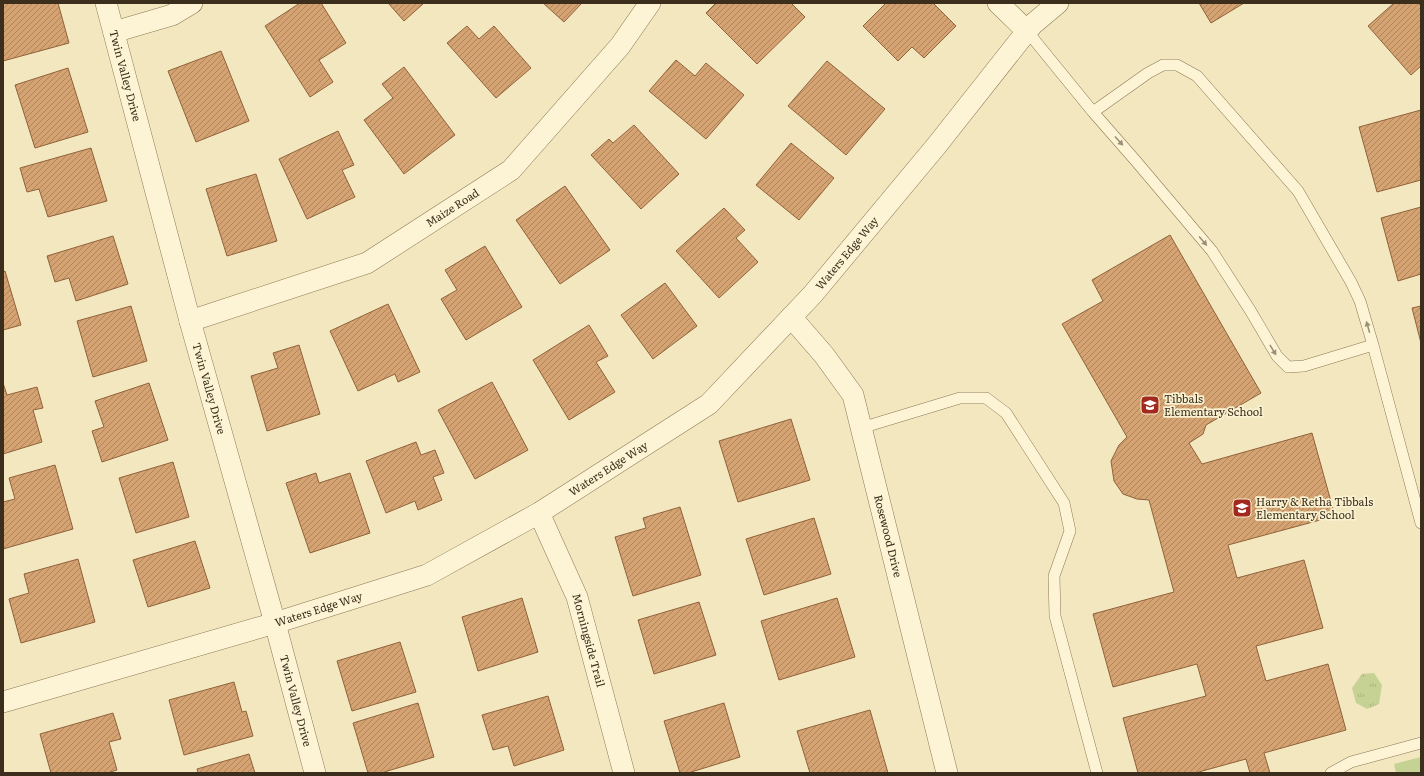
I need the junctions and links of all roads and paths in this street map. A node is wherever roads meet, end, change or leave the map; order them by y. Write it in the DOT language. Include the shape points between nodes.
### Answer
graph roads {
  1 [pos="106,3"];
  2 [pos="192,3"];
  3 [pos="650,3"];
  4 [pos="998,3"];
  5 [pos="1058,3"];
  6 [pos="1027,31"];
  7 [pos="114,32"];
  8 [pos="1093,112"];
  9 [pos="791,317"];
  10 [pos="190,321"];
  11 [pos="1373,345"];
  12 [pos="861,428"];
  13 [pos="539,513"];
  14 [pos="1421,523"];
  15 [pos="275,622"];
  16 [pos="3,702"];
  17 [pos="1421,743"];
  18 [pos="315,773"];
  19 [pos="624,773"];
  20 [pos="947,773"];
  21 [pos="1098,773"];
  22 [pos="1331,773"];
  1 -- 7 [label="street, Twin Valley Drive"];
  2 -- 7 [label="street" via="172,15"];
  3 -- 10 [label="street, Maize Road" via="620,46 511,170 366,263"];
  4 -- 6 [label="street"];
  5 -- 6 [label="street, Waters Edge Way"];
  6 -- 8 [label="lane"];
  6 -- 9 [label="street, Waters Edge Way" via="927,157"];
  7 -- 10 [label="street, Twin Valley Drive"];
  8 -- 11 [label="lane, one-way" via="1212,251 1277,356 1288,367 1304,366"];
  11 -- 8 [label="lane, one-way" via="1360,301 1351,282 1298,191 1197,76 1178,65 1163,65"];
  9 -- 12 [label="street, Rosewood Drive" via="824,355 853,395"];
  9 -- 13 [label="street, Waters Edge Way" via="709,404"];
  10 -- 15 [label="street, Twin Valley Drive"];
  11 -- 14 [label="lane"];
  12 -- 20 [label="street, Rosewood Drive"];
  12 -- 21 [label="lane" via="960,398 986,398 1006,413 1064,503 1070,531 1054,576 1055,616"];
  13 -- 15 [label="street, Waters Edge Way" via="427,575"];
  13 -- 19 [label="street, Morningside Trail" via="577,597"];
  15 -- 16 [label="street, Waters Edge Way"];
  15 -- 18 [label="street, Twin Valley Drive"];
  17 -- 22 [label="lane" via="1351,762"];
}
